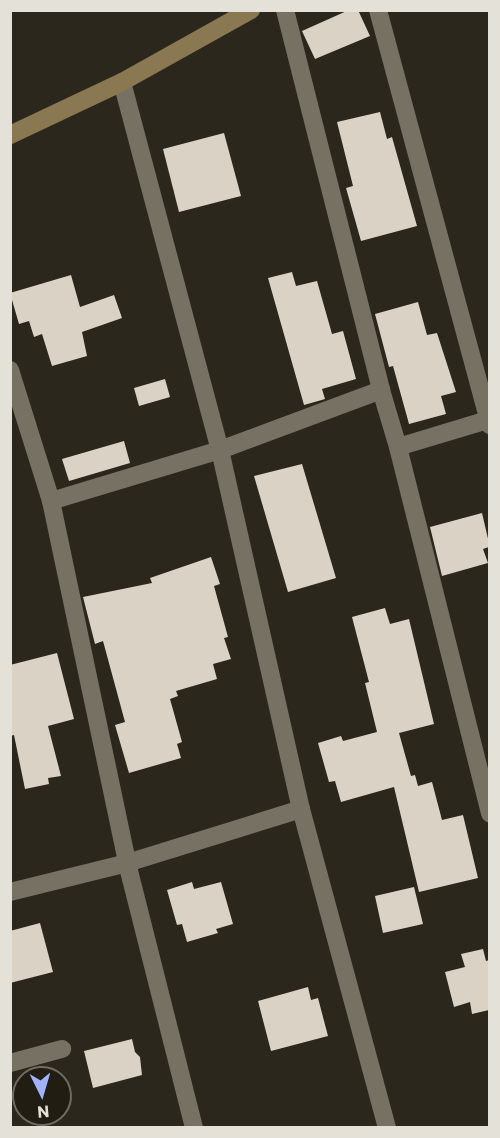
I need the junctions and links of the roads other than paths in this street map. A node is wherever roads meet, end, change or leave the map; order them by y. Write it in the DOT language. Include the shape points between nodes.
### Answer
graph roads {
  1 [pos="251,10"];
  2 [pos="285,10"];
  3 [pos="378,10"];
  4 [pos="122,82"];
  5 [pos="10,135"];
  6 [pos="10,370"];
  7 [pos="381,390"];
  8 [pos="489,422"];
  9 [pos="398,447"];
  10 [pos="220,450"];
  11 [pos="51,501"];
  12 [pos="301,809"];
  13 [pos="489,814"];
  14 [pos="127,863"];
  15 [pos="10,892"];
  16 [pos="62,1049"];
  17 [pos="10,1063"];
  18 [pos="194,1128"];
  19 [pos="387,1128"];
  1 -- 4 [label="street"];
  2 -- 7 [label="street"];
  3 -- 8 [label="street"];
  4 -- 5 [label="street"];
  4 -- 10 [label="street"];
  6 -- 11 [label="street"];
  7 -- 9 [label="street"];
  7 -- 10 [label="street"];
  8 -- 9 [label="street"];
  9 -- 13 [label="street"];
  10 -- 11 [label="street"];
  10 -- 12 [label="street"];
  11 -- 14 [label="street"];
  12 -- 14 [label="street"];
  12 -- 19 [label="street"];
  14 -- 15 [label="street"];
  14 -- 18 [label="street"];
  16 -- 17 [label="street"];
}
